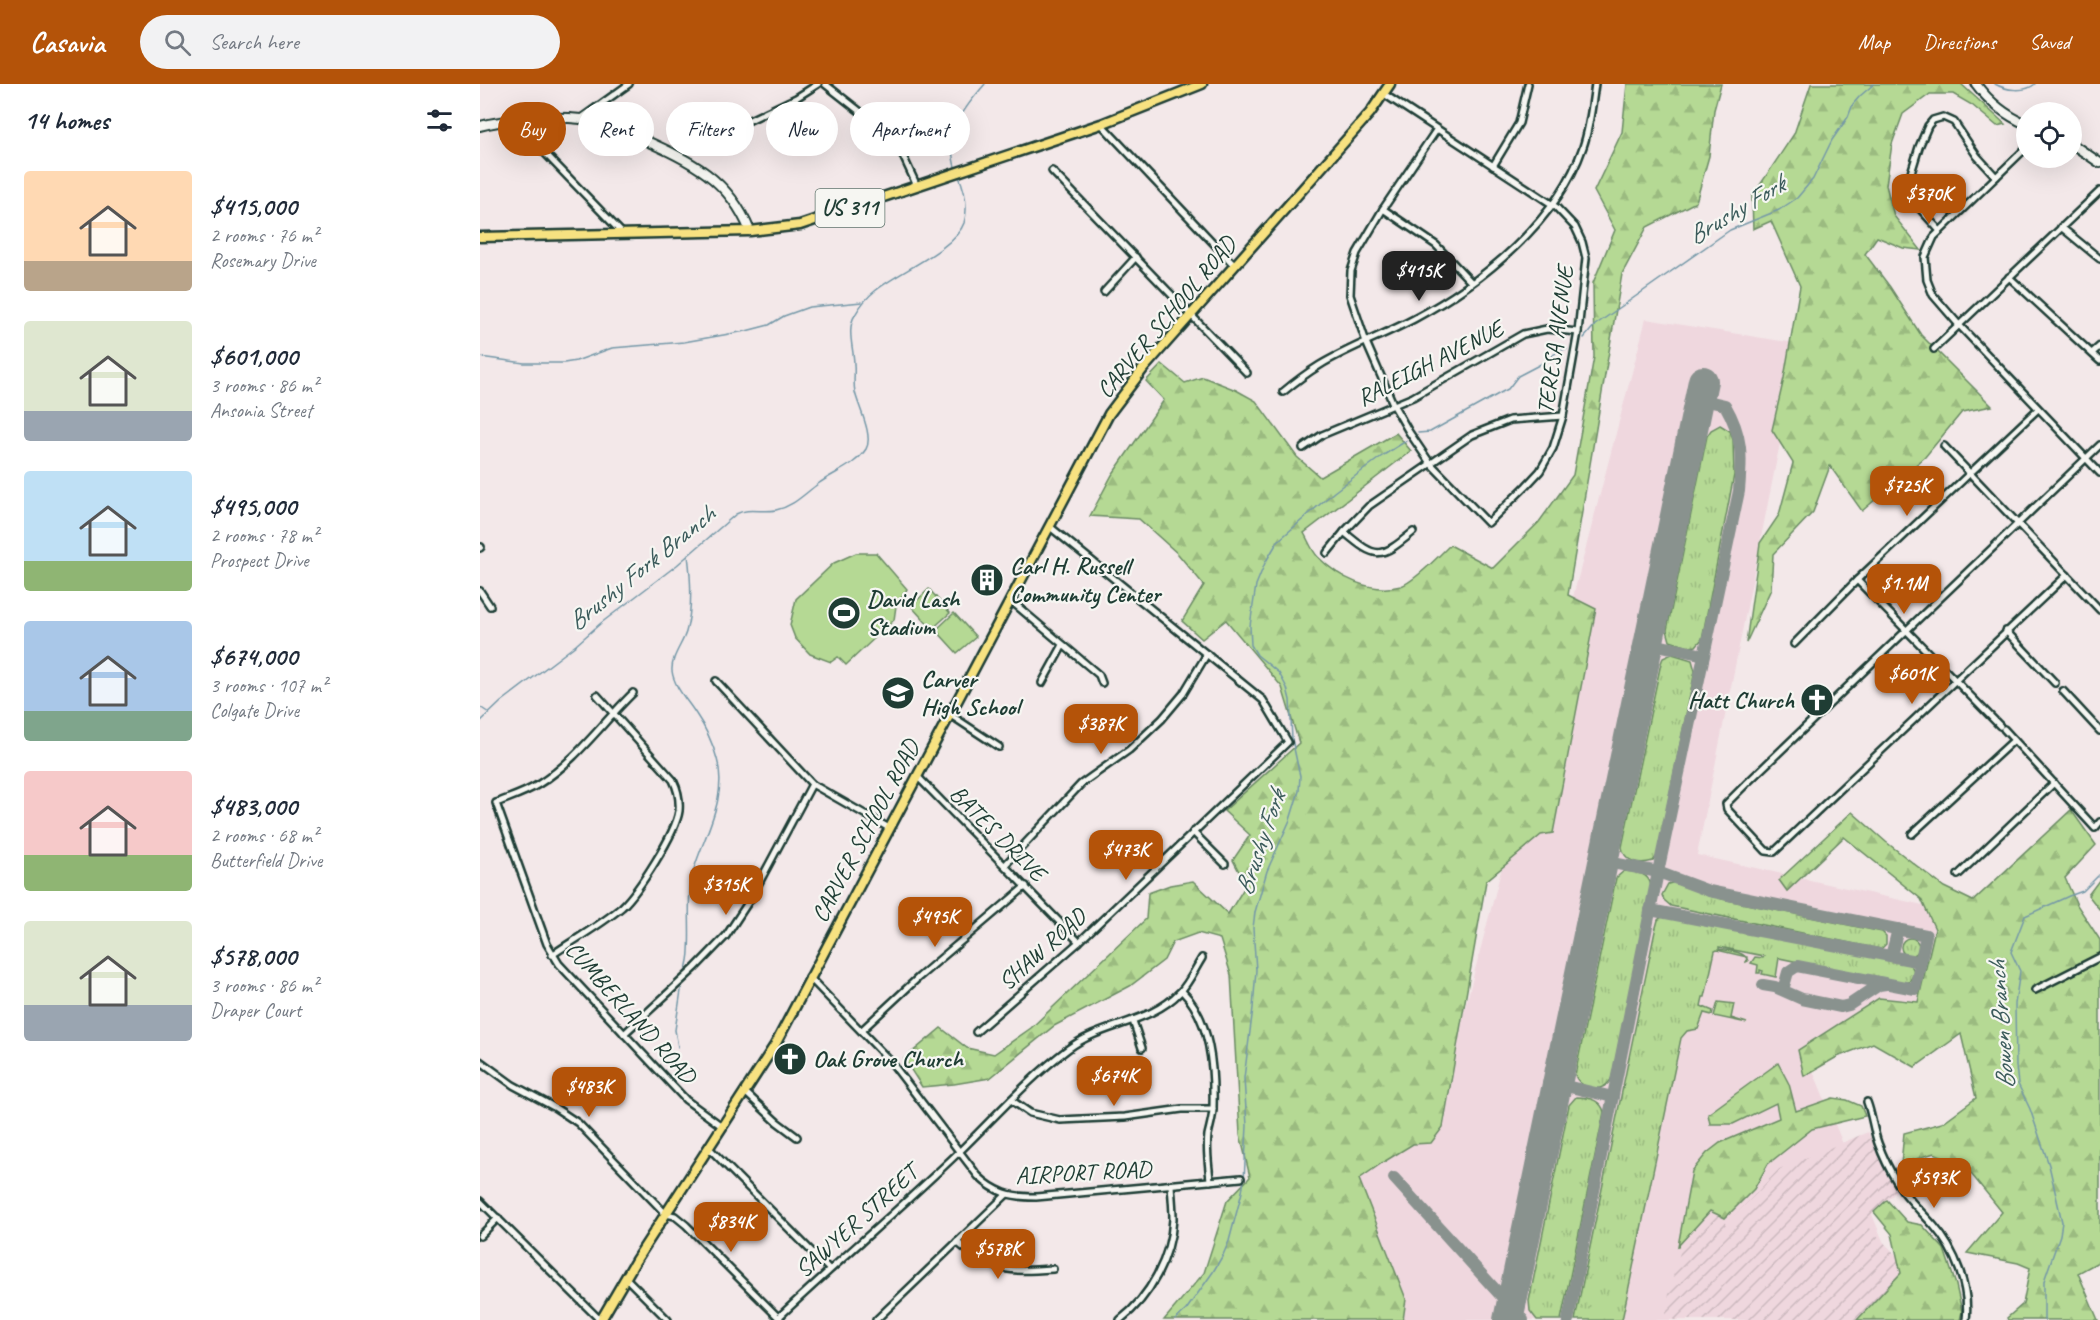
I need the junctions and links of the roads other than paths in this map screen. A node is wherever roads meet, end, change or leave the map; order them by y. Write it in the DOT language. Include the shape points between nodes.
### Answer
graph roads {
  1 [pos="629,84"];
  2 [pos="819,84"];
  3 [pos="825,84"];
  4 [pos="1390,84"];
  5 [pos="1528,84"];
  6 [pos="1595,84"];
  7 [pos="1976,84"];
  8 [pos="1199,85"];
  9 [pos="1384,94"];
  10 [pos="604,102"];
  11 [pos="754,118"];
  12 [pos="2016,119"];
  13 [pos="498,123"];
  14 [pos="1101,124"];
  15 [pos="480,126"];
  16 [pos="1437,129"];
  17 [pos="654,146"];
  18 [pos="2082,151"];
  19 [pos="548,156"];
  20 [pos="2016,158"];
  21 [pos="2100,163"];
  22 [pos="1493,166"];
  23 [pos="1052,171"];
  24 [pos="1996,177"];
  25 [pos="917,186"];
  26 [pos="2100,191"];
  27 [pos="1553,205"];
  28 [pos="1383,209"];
  29 [pos="2061,227"];
  30 [pos="750,231"];
  31 [pos="1940,231"];
  32 [pos="623,234"];
  33 [pos="480,237"];
  34 [pos="1136,257"];
  35 [pos="2100,259"];
  36 [pos="1234,265"];
  37 [pos="2009,277"];
  38 [pos="1471,282"];
  39 [pos="1104,292"];
  40 [pos="1190,315"];
  41 [pos="1959,325"];
  42 [pos="1578,333"];
  43 [pos="1366,342"];
  44 [pos="2100,346"];
  45 [pos="1934,349"];
  46 [pos="2092,354"];
  47 [pos="2100,361"];
  48 [pos="1247,374"];
  49 [pos="1283,392"];
  50 [pos="1394,406"];
  51 [pos="2038,409"];
  52 [pos="1563,416"];
  53 [pos="2100,445"];
  54 [pos="1944,446"];
  55 [pos="1304,448"];
  56 [pos="2086,458"];
  57 [pos="1430,463"];
  58 [pos="1970,472"];
  59 [pos="2100,473"];
  60 [pos="2018,523"];
  61 [pos="1049,526"];
  62 [pos="1344,532"];
  63 [pos="1413,532"];
  64 [pos="1327,553"];
  65 [pos="2067,575"];
  66 [pos="1857,580"];
  67 [pos="480,591"];
  68 [pos="1010,600"];
  69 [pos="490,606"];
  70 [pos="2100,610"];
  71 [pos="1906,630"];
  72 [pos="2006,631"];
  73 [pos="1794,644"];
  74 [pos="1063,645"];
  75 [pos="1207,654"];
  76 [pos="716,681"];
  77 [pos="1955,681"];
  78 [pos="1042,683"];
  79 [pos="1102,683"];
  80 [pos="2055,683"];
  81 [pos="2063,691"];
  82 [pos="633,693"];
  83 [pos="597,695"];
  84 [pos="613,713"];
  85 [pos="949,714"];
  86 [pos="2100,731"];
  87 [pos="2014,740"];
  88 [pos="999,747"];
  89 [pos="916,776"];
  90 [pos="2054,783"];
  91 [pos="812,784"];
  92 [pos="2100,822"];
  93 [pos="889,828"];
  94 [pos="1193,832"];
  95 [pos="1912,834"];
  96 [pos="1225,864"];
  97 [pos="1005,865"];
  98 [pos="1958,875"];
  99 [pos="1026,886"];
  100 [pos="1079,942"];
  101 [pos="552,955"];
  102 [pos="2100,957"];
  103 [pos="1202,958"];
  104 [pos="810,977"];
  105 [pos="2035,990"];
  106 [pos="1182,991"];
  107 [pos="1133,1021"];
  108 [pos="862,1030"];
  109 [pos="976,1032"];
  110 [pos="624,1034"];
  111 [pos="1142,1048"];
  112 [pos="480,1060"];
  113 [pos="746,1092"];
  114 [pos="1011,1100"];
  115 [pos="1867,1102"];
  116 [pos="1213,1109"];
  117 [pos="723,1127"];
  118 [pos="797,1137"];
  119 [pos="709,1148"];
  120 [pos="959,1152"];
  121 [pos="1241,1178"];
  122 [pos="1210,1181"];
  123 [pos="1171,1186"];
  124 [pos="1006,1195"];
  125 [pos="480,1201"];
  126 [pos="666,1214"];
  127 [pos="498,1218"];
  128 [pos="480,1236"];
  129 [pos="957,1242"];
  130 [pos="829,1269"];
  131 [pos="1053,1269"];
  132 [pos="626,1278"];
  133 [pos="780,1319"];
  134 [pos="600,1320"];
  135 [pos="668,1320"];
  136 [pos="876,1320"];
  137 [pos="1120,1320"];
  138 [pos="1966,1320"];
  1 -- 10 [label="street"];
  2 -- 11 [label="street"];
  3 -- 25 [label="street" via="890,135"];
  4 -- 9 [label="main road, CARVER SCHOOL ROAD"];
  5 -- 22 [label="street" via="1519,123"];
  6 -- 27 [label="street" via="1584,146"];
  7 -- 12 [label="street" via="1994,106"];
  8 -- 14 [label="main road, US 311"];
  9 -- 16 [label="street, TERESA AVENUE"];
  9 -- 36 [label="main road, CARVER SCHOOL ROAD"];
  13 -- 15 [label="street"];
  14 -- 25 [label="main road, US 311"];
  14 -- 36 [label="street"];
  16 -- 22 [label="street, TERESA AVENUE"];
  16 -- 28 [label="street"];
  17 -- 30 [label="street" via="698,166 716,180 730,195"];
  18 -- 21 [label="street"];
  19 -- 32 [label="street"];
  20 -- 24 [label="street"];
  22 -- 27 [label="street, TERESA AVENUE"];
  23 -- 34 [label="street"];
  24 -- 31 [label="street"];
  24 -- 31 [label="street" via="1954,122 1939,117 1930,123 1907,186 1912,200"];
  25 -- 30 [label="main road, US 311" via="800,225"];
  26 -- 29 [label="street"];
  27 -- 38 [label="street" via="1501,259"];
  27 -- 42 [label="street, TERESA AVENUE" via="1571,222 1584,248 1586,266"];
  28 -- 38 [label="street" via="1436,245"];
  28 -- 43 [label="street" via="1357,253 1350,279 1353,305"];
  29 -- 35 [label="street"];
  29 -- 37 [label="street"];
  30 -- 32 [label="main road, US 311"];
  31 -- 41 [label="street" via="1926,253 1927,280 1933,295"];
  32 -- 33 [label="main road, US 311"];
  34 -- 39 [label="street"];
  34 -- 40 [label="street"];
  36 -- 40 [label="main road, CARVER SCHOOL ROAD"];
  37 -- 41 [label="street"];
  37 -- 46 [label="street"];
  38 -- 43 [label="street" via="1416,318"];
  40 -- 48 [label="street"];
  40 -- 61 [label="main road, CARVER SCHOOL ROAD" via="1118,401"];
  41 -- 45 [label="street"];
  41 -- 51 [label="street"];
  42 -- 50 [label="street, RALEIGH AVENUE" via="1547,329 1523,334"];
  42 -- 52 [label="street, TERESA AVENUE"];
  43 -- 49 [label="street" via="1321,365"];
  43 -- 50 [label="street"];
  44 -- 46 [label="street"];
  46 -- 47 [label="street"];
  50 -- 55 [label="street, RALEIGH AVENUE" via="1322,435"];
  50 -- 57 [label="street"];
  51 -- 56 [label="street"];
  51 -- 58 [label="street"];
  52 -- 57 [label="street" via="1520,418 1498,424 1472,435"];
  52 -- 57 [label="street, TERESA AVENUE" via="1553,448 1540,471 1488,523"];
  53 -- 56 [label="street"];
  54 -- 58 [label="street"];
  56 -- 59 [label="street"];
  56 -- 60 [label="street"];
  57 -- 62 [label="street" via="1369,506"];
  58 -- 60 [label="street"];
  58 -- 66 [label="street"];
  60 -- 65 [label="street"];
  60 -- 71 [label="street"];
  61 -- 68 [label="main road, CARVER SCHOOL ROAD"];
  61 -- 75 [label="street"];
  62 -- 63 [label="street" via="1373,553 1388,551"];
  62 -- 64 [label="street"];
  65 -- 70 [label="street"];
  65 -- 72 [label="street"];
  66 -- 71 [label="street"];
  66 -- 73 [label="street"];
  67 -- 69 [label="street"];
  68 -- 74 [label="street"];
  68 -- 85 [label="main road, CARVER SCHOOL ROAD"];
  71 -- 77 [label="street"];
  71 -- 77 [label="street" via="1726,804 1766,850 1774,852"];
  72 -- 77 [label="street"];
  72 -- 80 [label="street"];
  74 -- 78 [label="street"];
  74 -- 79 [label="street" via="1099,675"];
  75 -- 94 [label="street, SHAW ROAD" via="1263,700 1288,742"];
  75 -- 97 [label="street" via="1183,694 1162,719 1129,750 1080,784"];
  76 -- 91 [label="street"];
  77 -- 87 [label="street"];
  81 -- 86 [label="street"];
  82 -- 84 [label="street"];
  83 -- 84 [label="street"];
  84 -- 101 [label="street, CUMBERLAND ROAD" via="551,776 496,803"];
  84 -- 101 [label="street" via="673,780 679,800 677,819 634,895"];
  85 -- 88 [label="street"];
  85 -- 89 [label="main road, CARVER SCHOOL ROAD"];
  87 -- 90 [label="street"];
  87 -- 95 [label="street"];
  89 -- 93 [label="main road, CARVER SCHOOL ROAD"];
  89 -- 97 [label="street, BATES DRIVE"];
  90 -- 92 [label="street" via="2095,828"];
  90 -- 98 [label="street"];
  91 -- 93 [label="street"];
  91 -- 110 [label="street" via="751,898 726,936"];
  93 -- 104 [label="main road, CARVER SCHOOL ROAD"];
  94 -- 96 [label="street"];
  94 -- 100 [label="street, SHAW ROAD"];
  97 -- 99 [label="street, BATES DRIVE"];
  99 -- 100 [label="street, BATES DRIVE"];
  99 -- 108 [label="street"];
  100 -- 109 [label="street, SHAW ROAD"];
  101 -- 110 [label="street, CUMBERLAND ROAD"];
  102 -- 105 [label="street"];
  103 -- 106 [label="street"];
  104 -- 108 [label="street, AIRPORT ROAD"];
  104 -- 113 [label="main road, CARVER SCHOOL ROAD"];
  106 -- 107 [label="street, SAWYER STREET"];
  106 -- 116 [label="street" via="1193,1003 1205,1031"];
  107 -- 111 [label="street"];
  107 -- 114 [label="street, SAWYER STREET" via="1081,1040"];
  108 -- 120 [label="street, AIRPORT ROAD"];
  110 -- 117 [label="street, CUMBERLAND ROAD" via="686,1100"];
  112 -- 126 [label="street" via="513,1085 578,1123"];
  113 -- 117 [label="main road, CARVER SCHOOL ROAD"];
  113 -- 118 [label="street"];
  114 -- 116 [label="street" via="1030,1113 1060,1120"];
  114 -- 120 [label="street, SAWYER STREET"];
  115 -- 138 [label="street" via="1877,1141 1897,1182 1952,1250 1965,1293"];
  116 -- 122 [label="street" via="1207,1155"];
  117 -- 119 [label="main road, CARVER SCHOOL ROAD"];
  119 -- 126 [label="main road, CARVER SCHOOL ROAD"];
  119 -- 130 [label="street"];
  120 -- 124 [label="street, AIRPORT ROAD" via="984,1181"];
  120 -- 130 [label="street, SAWYER STREET"];
  121 -- 122 [label="street, AIRPORT ROAD"];
  122 -- 123 [label="street, AIRPORT ROAD"];
  123 -- 124 [label="street, AIRPORT ROAD" via="1036,1197"];
  123 -- 137 [label="street" via="1173,1219 1164,1257 1141,1300"];
  124 -- 129 [label="street"];
  125 -- 127 [label="street"];
  126 -- 132 [label="main road, CARVER SCHOOL ROAD"];
  126 -- 133 [label="street" via="686,1225"];
  127 -- 128 [label="street"];
  127 -- 134 [label="street"];
  129 -- 131 [label="street" via="973,1256 998,1268"];
  129 -- 136 [label="street"];
  130 -- 133 [label="street, SAWYER STREET"];
  132 -- 134 [label="main road, CARVER SCHOOL ROAD"];
  132 -- 135 [label="street"];
}
